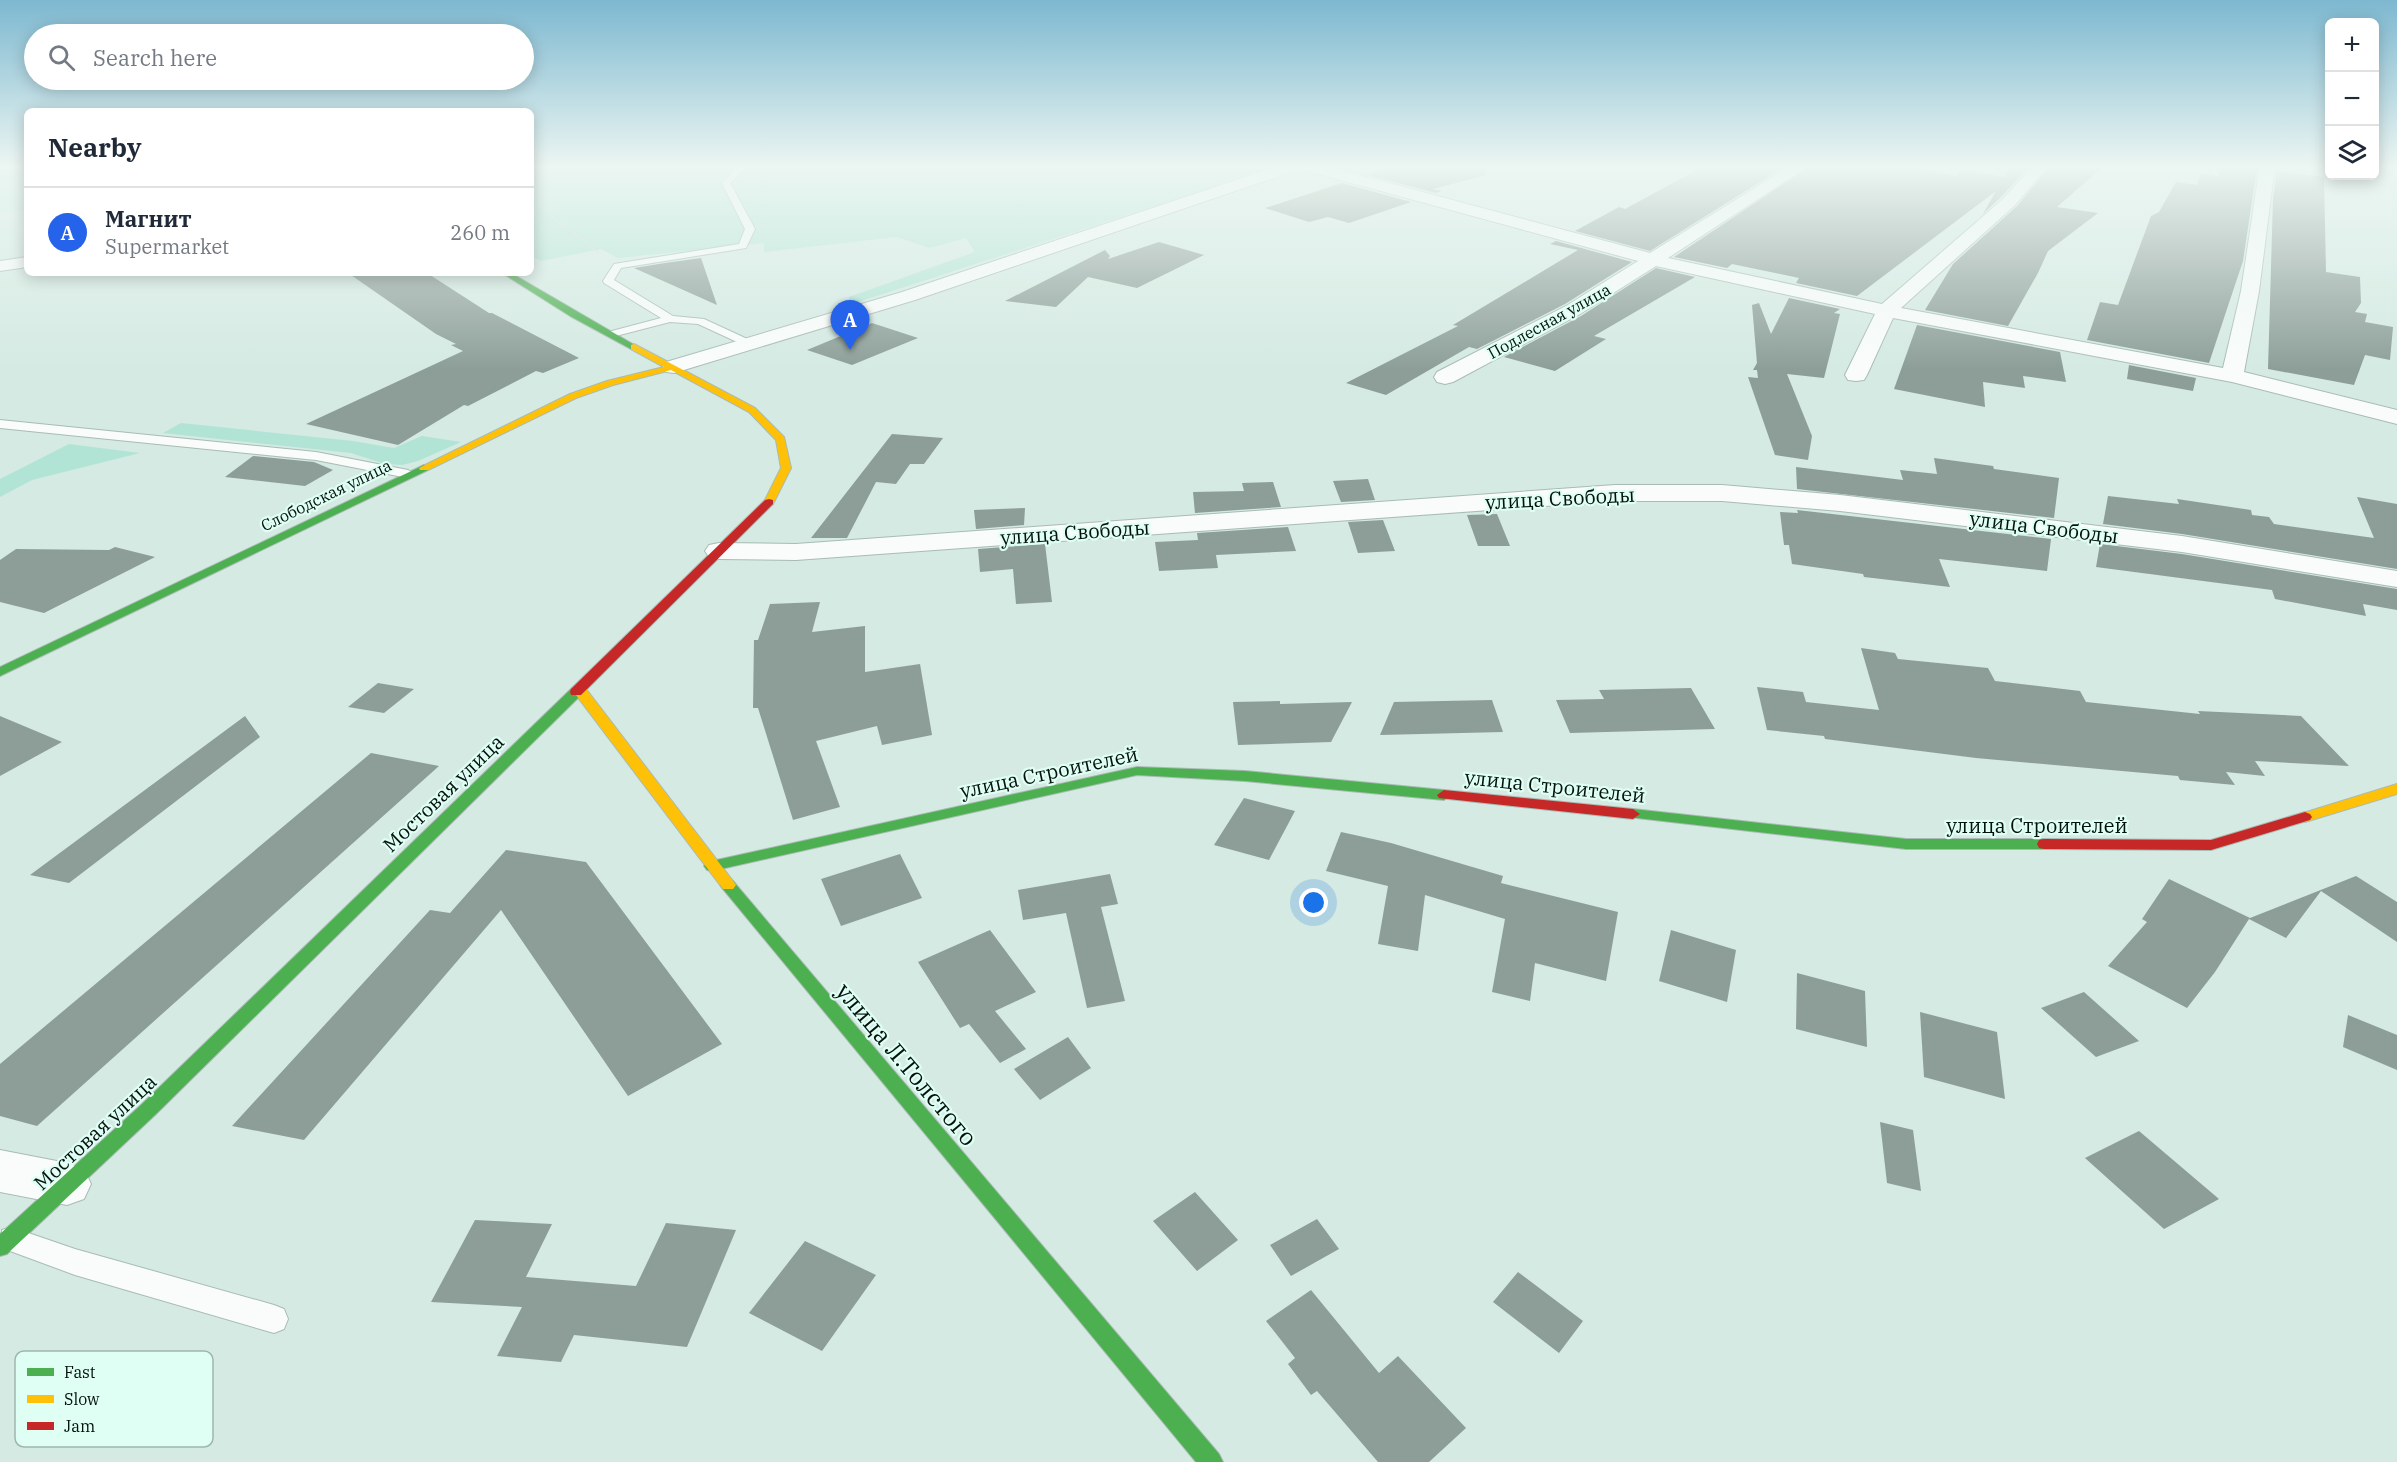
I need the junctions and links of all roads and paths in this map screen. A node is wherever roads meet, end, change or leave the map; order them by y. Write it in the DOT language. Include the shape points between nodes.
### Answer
graph roads {
  1 [pos="574,233"];
  2 [pos="748,233"];
  3 [pos="1094,233"];
  4 [pos="1555,233"];
  5 [pos="1696,233"];
  6 [pos="1974,233"];
  7 [pos="2258,233"];
  8 [pos="1654,260"];
  9 [pos="24,262"];
  10 [pos="0,266"];
  11 [pos="618,266"];
  12 [pos="511,276"];
  13 [pos="1886,311"];
  14 [pos="670,319"];
  15 [pos="612,334"];
  16 [pos="752,345"];
  17 [pos="674,367"];
  18 [pos="1856,375"];
  19 [pos="2232,376"];
  20 [pos="1445,377"];
  21 [pos="2397,417"];
  22 [pos="0,424"];
  23 [pos="408,474"];
  24 [pos="719,551"];
  25 [pos="2397,579"];
  26 [pos="0,672"];
  27 [pos="578,688"];
  28 [pos="2397,789"];
  29 [pos="712,866"];
  30 [pos="0,1171"];
  31 [pos="68,1184"];
  32 [pos="5,1243"];
  33 [pos="273,1319"];
  34 [pos="1211,1462"];
  1 -- 11 [label="path"];
  2 -- 11 [label="lane" via="743,246"];
  3 -- 16 [label="street"];
  4 -- 8 [label="street"];
  5 -- 8 [label="street, Подлесная улица"];
  6 -- 13 [label="street"];
  7 -- 19 [label="street"];
  8 -- 13 [label="street"];
  8 -- 20 [label="street, Подлесная улица" via="1573,310"];
  9 -- 10 [label="street"];
  11 -- 14 [label="lane" via="608,281"];
  12 -- 15 [label="street, Мостовая улица"];
  13 -- 18 [label="street"];
  13 -- 19 [label="street"];
  14 -- 15 [label="lane"];
  14 -- 16 [label="lane" via="700,321"];
  15 -- 17 [label="street, Мостовая улица"];
  16 -- 17 [label="street"];
  17 -- 23 [label="street, Слободская улица" via="573,396"];
  17 -- 24 [label="street, Мостовая улица" via="752,410 781,439 786,468 767,505"];
  19 -- 21 [label="street"];
  22 -- 23 [label="lane" via="316,456"];
  23 -- 26 [label="street, Слободская улица"];
  24 -- 25 [label="street, улица Свободы" via="796,552 1615,493 1722,493 1840,503 2182,544"];
  24 -- 27 [label="street, Мостовая улица"];
  27 -- 29 [label="street, улица Л.Толстого"];
  27 -- 31 [label="street, Мостовая улица"];
  28 -- 29 [label="street, улица Строителей" via="2211,845 1906,844 1257,777 1137,771"];
  29 -- 34 [label="street, улица Л.Толстого"];
  30 -- 31 [label="street"];
  31 -- 32 [label="street, Мостовая улица"];
  32 -- 33 [label="lane"];
}
